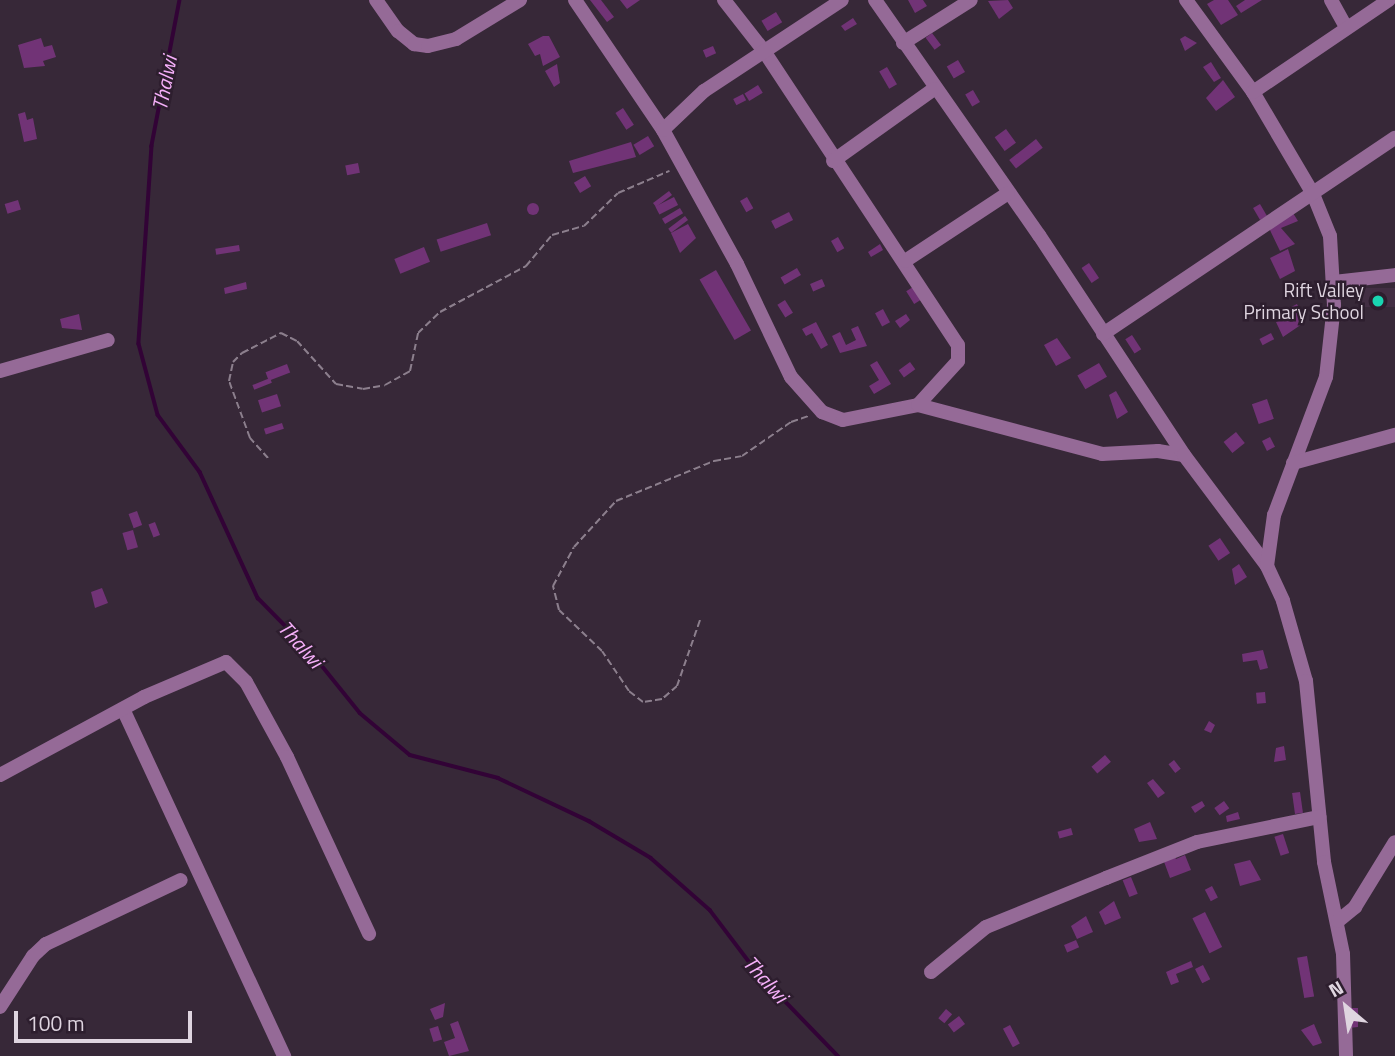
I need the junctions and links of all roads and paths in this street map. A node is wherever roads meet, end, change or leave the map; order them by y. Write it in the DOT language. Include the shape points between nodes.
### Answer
graph roads {
  1 [pos="376,0"];
  2 [pos="520,0"];
  3 [pos="575,0"];
  4 [pos="724,0"];
  5 [pos="842,0"];
  6 [pos="875,0"];
  7 [pos="971,0"];
  8 [pos="1186,0"];
  9 [pos="1331,0"];
  10 [pos="1389,0"];
  11 [pos="1346,27"];
  12 [pos="902,43"];
  13 [pos="764,51"];
  14 [pos="934,89"];
  15 [pos="1253,92"];
  16 [pos="663,130"];
  17 [pos="1395,138"];
  18 [pos="832,161"];
  19 [pos="687,173"];
  20 [pos="1008,193"];
  21 [pos="1313,194"];
  22 [pos="905,261"];
  23 [pos="1395,275"];
  24 [pos="1334,282"];
  25 [pos="1102,334"];
  26 [pos="108,340"];
  27 [pos="0,371"];
  28 [pos="918,405"];
  29 [pos="822,412"];
  30 [pos="1395,435"];
  31 [pos="1184,456"];
  32 [pos="268,458"];
  33 [pos="1293,463"];
  34 [pos="1267,566"];
  35 [pos="700,620"];
  36 [pos="123,709"];
  37 [pos="0,775"];
  38 [pos="1319,817"];
  39 [pos="1395,842"];
  40 [pos="180,880"];
  41 [pos="1338,921"];
  42 [pos="369,934"];
  43 [pos="931,972"];
  44 [pos="0,1007"];
  45 [pos="284,1056"];
  46 [pos="1346,1056"];
  1 -- 2 [label="street" via="398,31 414,44 428,46 456,39"];
  3 -- 16 [label="street"];
  4 -- 13 [label="street"];
  5 -- 13 [label="street"];
  6 -- 12 [label="street"];
  7 -- 12 [label="street"];
  8 -- 15 [label="street"];
  9 -- 11 [label="street"];
  10 -- 11 [label="street"];
  11 -- 15 [label="street"];
  12 -- 14 [label="street"];
  13 -- 16 [label="street" via="683,106"];
  13 -- 18 [label="street"];
  14 -- 18 [label="street"];
  14 -- 20 [label="street"];
  15 -- 21 [label="street"];
  16 -- 19 [label="street"];
  17 -- 21 [label="street"];
  18 -- 22 [label="street"];
  19 -- 29 [label="street" via="791,377"];
  19 -- 32 [label="path" via="668,171 618,193 584,226 552,235 526,266 440,312 418,333 410,370 385,385 363,390 336,384 297,341 281,333 242,352 233,362 229,381 250,438"];
  20 -- 22 [label="street"];
  20 -- 25 [label="street"];
  21 -- 24 [label="street" via="1331,236"];
  21 -- 25 [label="street"];
  22 -- 28 [label="street" via="961,354"];
  23 -- 24 [label="street"];
  24 -- 33 [label="street" via="1326,377"];
  25 -- 31 [label="street"];
  26 -- 27 [label="street"];
  28 -- 29 [label="street" via="843,420"];
  28 -- 31 [label="street" via="1102,454 1158,451"];
  29 -- 35 [label="path" via="791,422 742,456 714,461 617,501 574,547 553,586 559,610 602,651 629,691 643,702 662,699 677,686"];
  30 -- 33 [label="street"];
  31 -- 34 [label="street"];
  33 -- 34 [label="street" via="1274,515"];
  34 -- 38 [label="street" via="1296,637 1306,681"];
  36 -- 37 [label="street"];
  36 -- 42 [label="street" via="207,667 232,665 288,757"];
  36 -- 45 [label="street"];
  38 -- 41 [label="street"];
  38 -- 43 [label="street" via="1197,842 1094,883 986,927"];
  39 -- 41 [label="street" via="1355,907"];
  40 -- 44 [label="street" via="46,944"];
  41 -- 46 [label="street"];
}
